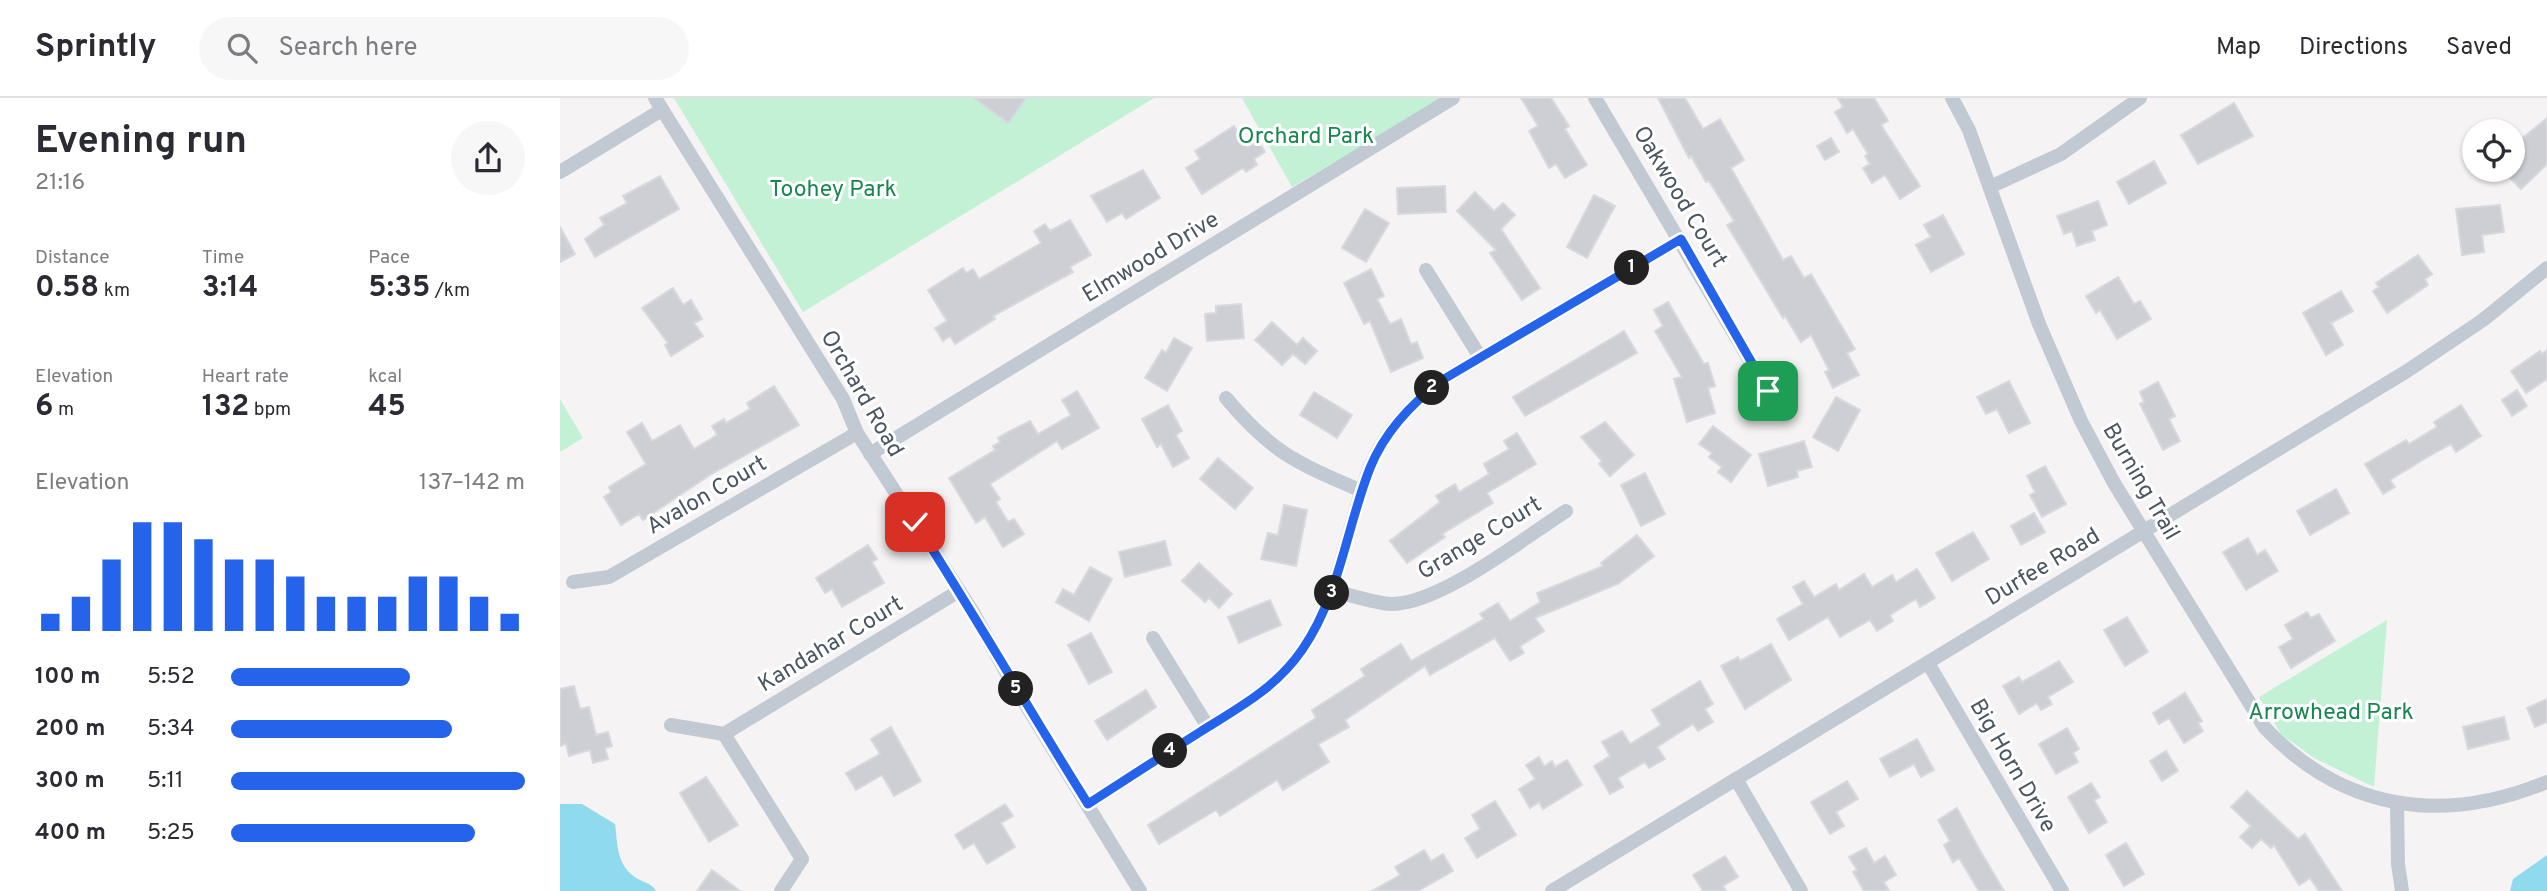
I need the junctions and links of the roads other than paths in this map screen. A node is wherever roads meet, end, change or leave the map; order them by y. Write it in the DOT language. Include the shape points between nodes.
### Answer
graph roads {
  1 [pos="1453,98"];
  2 [pos="1595,98"];
  3 [pos="1952,98"];
  4 [pos="2140,98"];
  5 [pos="658,104"];
  6 [pos="560,172"];
  7 [pos="1990,187"];
  8 [pos="1681,239"];
  9 [pos="2547,268"];
  10 [pos="1426,270"];
  11 [pos="1480,357"];
  12 [pos="1768,391"];
  13 [pos="1226,398"];
  14 [pos="857,433"];
  15 [pos="870,454"];
  16 [pos="1362,491"];
  17 [pos="1566,511"];
  18 [pos="2144,531"];
  19 [pos="573,582"];
  20 [pos="960,591"];
  21 [pos="1333,591"];
  22 [pos="1153,638"];
  23 [pos="1928,663"];
  24 [pos="671,725"];
  25 [pos="1208,727"];
  26 [pos="724,734"];
  27 [pos="1736,779"];
  28 [pos="2547,782"];
  29 [pos="1088,804"];
  30 [pos="2397,804"];
  31 [pos="781,891"];
  32 [pos="1140,891"];
  33 [pos="1552,891"];
  34 [pos="1801,891"];
  35 [pos="2062,891"];
  36 [pos="2402,891"];
  1 -- 15 [label="street, Elmwood Drive"];
  2 -- 8 [label="street, Oakwood Court"];
  3 -- 7 [label="street, Burning Trail"];
  4 -- 7 [label="street" via="2061,154"];
  5 -- 6 [label="street"];
  5 -- 14 [label="street, Orchard Road" via="836,387"];
  7 -- 18 [label="street, Burning Trail" via="2062,381"];
  8 -- 11 [label="street"];
  8 -- 12 [label="street, Oakwood Court"];
  9 -- 18 [label="street, Durfee Road" via="2438,351"];
  10 -- 11 [label="street"];
  11 -- 16 [label="street" via="1431,389 1401,418 1379,450"];
  13 -- 16 [label="street" via="1282,454"];
  14 -- 15 [label="street, Orchard Road"];
  14 -- 19 [label="street, Avalon Court" via="609,577"];
  15 -- 20 [label="street, Orchard Road"];
  16 -- 21 [label="street"];
  17 -- 21 [label="street, Grange Court" via="1420,600 1389,604"];
  18 -- 23 [label="street, Durfee Road"];
  18 -- 30 [label="street, Burning Trail" via="2265,727 2305,765 2330,780"];
  20 -- 26 [label="street, Kandahar Court"];
  20 -- 29 [label="street, Orchard Road"];
  21 -- 25 [label="street" via="1314,631 1284,673 1246,705"];
  22 -- 25 [label="street"];
  23 -- 27 [label="street, Durfee Road"];
  23 -- 35 [label="street, Big Horn Drive"];
  24 -- 26 [label="street"];
  25 -- 29 [label="street"];
  26 -- 31 [label="street" via="802,859"];
  27 -- 33 [label="street, Durfee Road"];
  27 -- 34 [label="street"];
  28 -- 30 [label="street, Burning Trail" via="2453,805"];
  29 -- 32 [label="street, Orchard Road"];
  30 -- 36 [label="street"];
}
